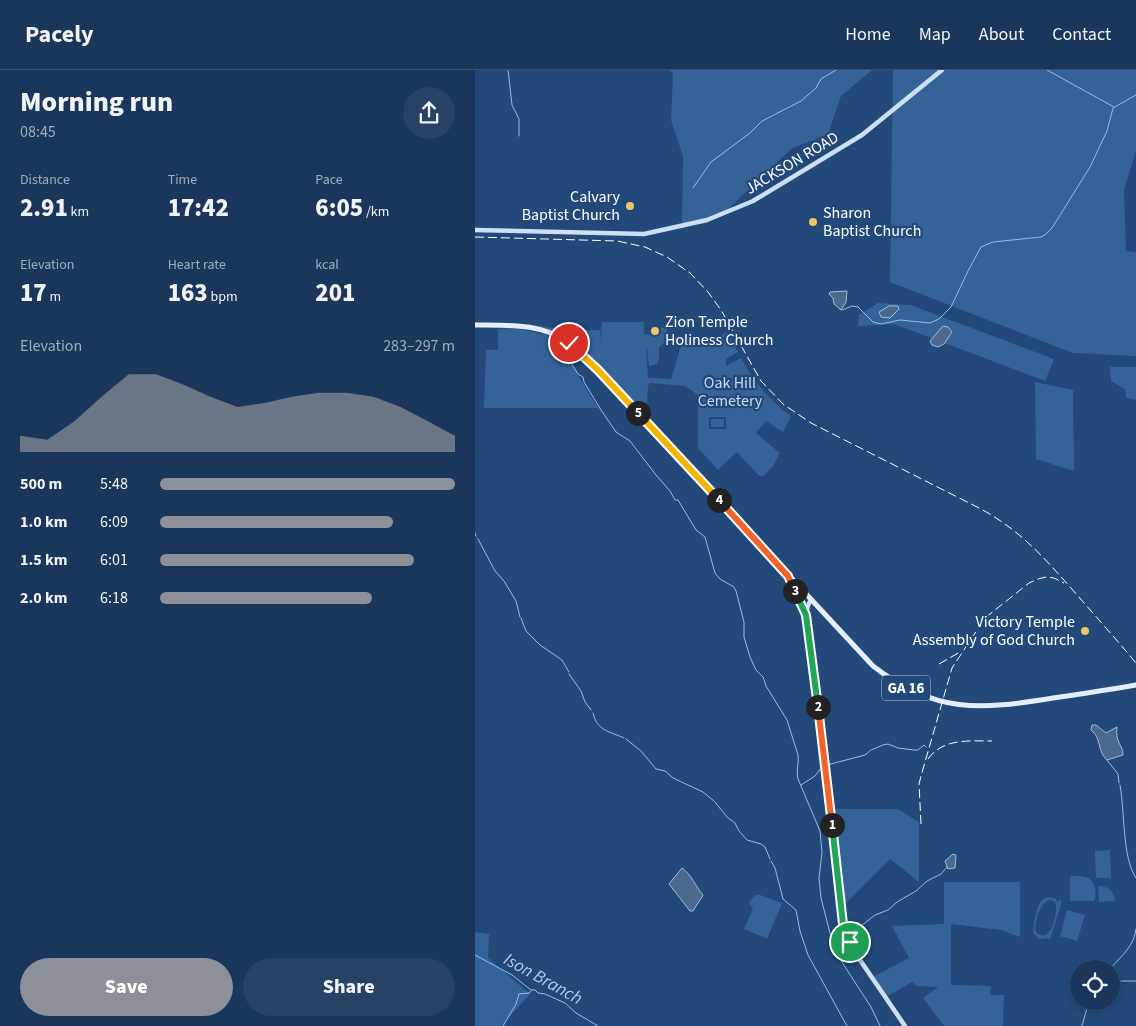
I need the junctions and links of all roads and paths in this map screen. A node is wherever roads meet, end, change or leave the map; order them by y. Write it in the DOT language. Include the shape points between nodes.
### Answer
graph roads {
  1 [pos="942,70"];
  2 [pos="475,230"];
  3 [pos="475,325"];
  4 [pos="788,576"];
  5 [pos="811,600"];
  6 [pos="815,605"];
  7 [pos="804,608"];
  8 [pos="806,615"];
  9 [pos="1136,685"];
  10 [pos="905,1026"];
  1 -- 2 [label="main road, JACKSON ROAD" via="862,135 732,211 653,233"];
  3 -- 4 [label="main road, GA 16" via="532,327 573,345"];
  4 -- 5 [label="main road, GA 16"];
  4 -- 7 [label="main road"];
  5 -- 6 [label="main road, GA 16"];
  5 -- 7 [label="main road"];
  6 -- 7 [label="main road"];
  6 -- 9 [label="main road, GA 16" via="885,676 942,702 987,707"];
  7 -- 8 [label="main road"];
  8 -- 10 [label="main road" via="843,924 860,960"];
}
